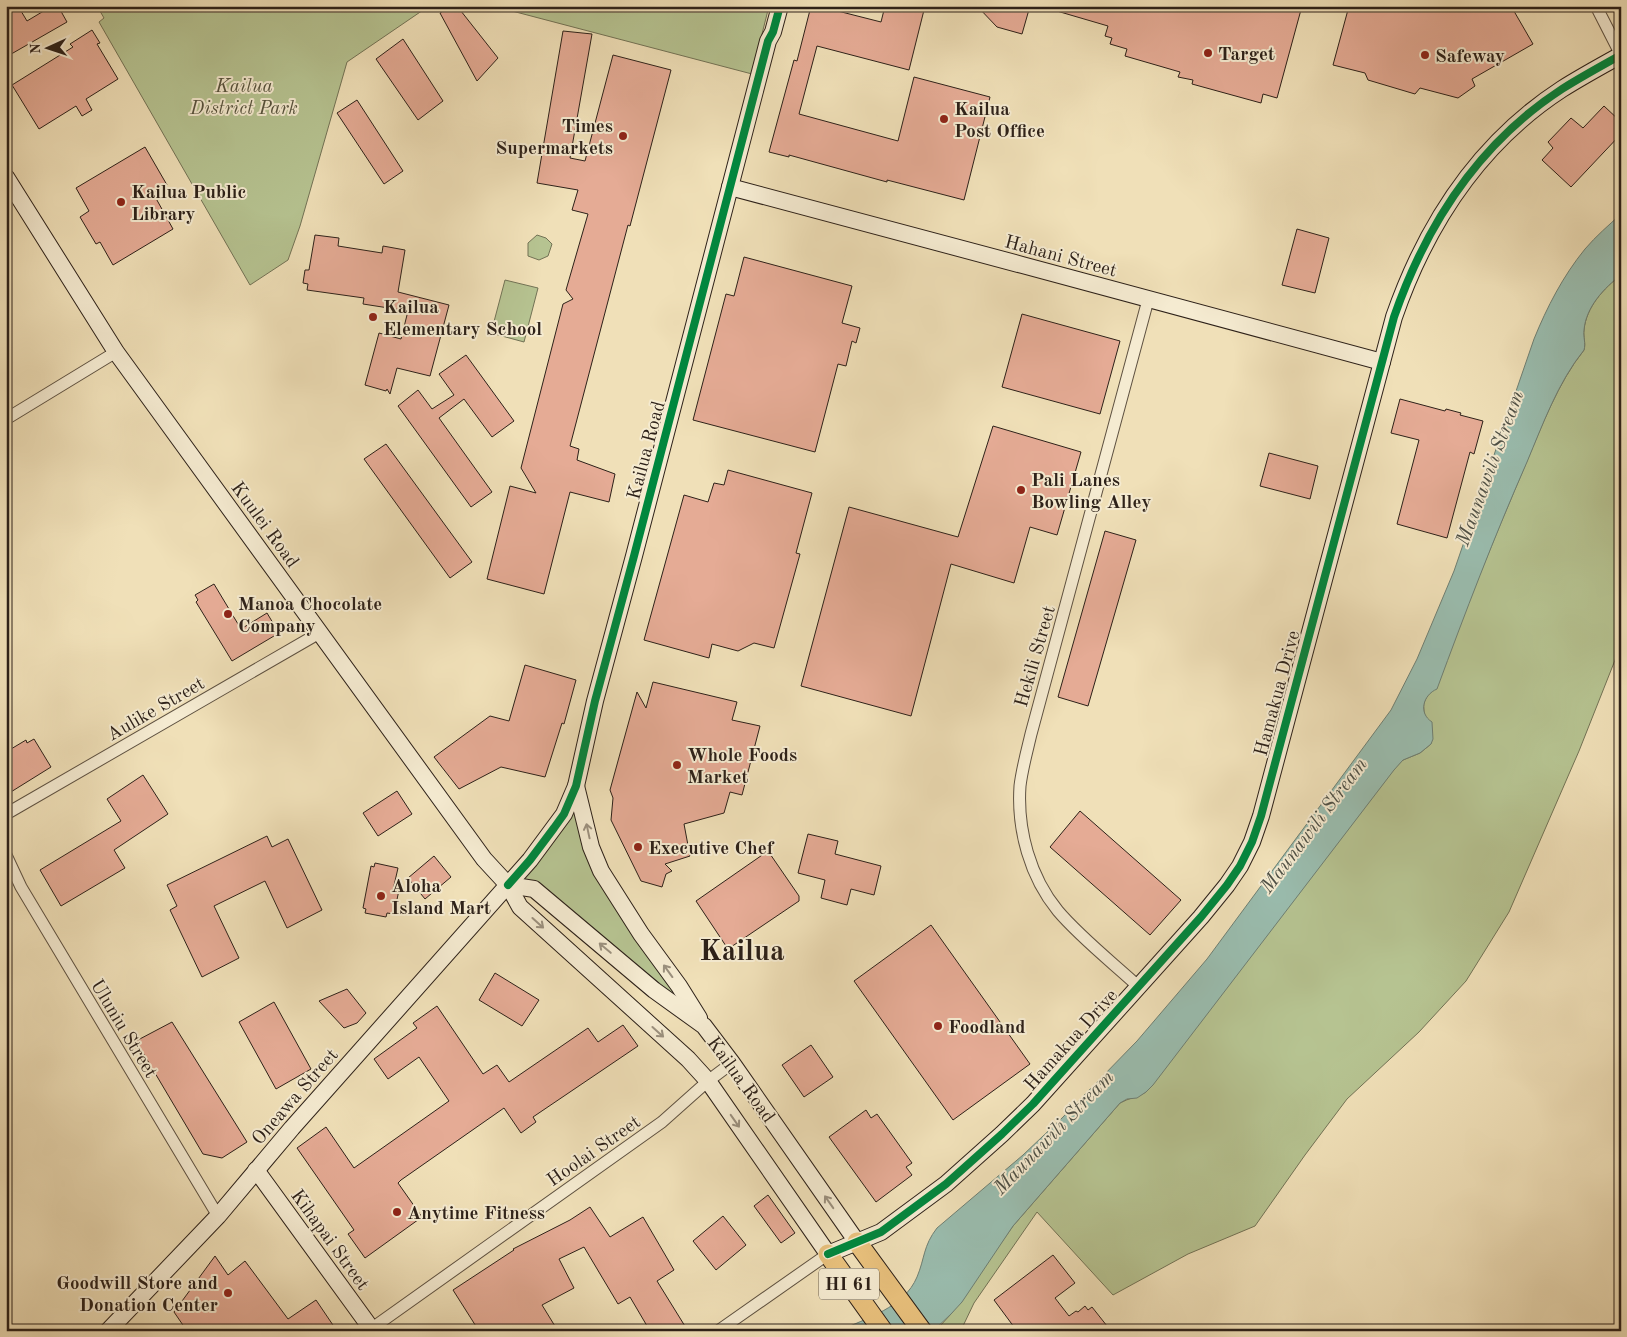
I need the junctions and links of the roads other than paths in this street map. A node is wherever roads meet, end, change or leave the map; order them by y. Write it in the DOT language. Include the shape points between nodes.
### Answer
graph roads {
  1 [pos="780,6"];
  2 [pos="1596,6"];
  3 [pos="1621,55"];
  4 [pos="6,177"];
  5 [pos="730,188"];
  6 [pos="1148,300"];
  7 [pos="116,352"];
  8 [pos="1382,362"];
  9 [pos="6,418"];
  10 [pos="320,632"];
  11 [pos="576,786"];
  12 [pos="6,814"];
  13 [pos="6,855"];
  14 [pos="508,885"];
  15 [pos="1139,987"];
  16 [pos="704,1026"];
  17 [pos="732,1063"];
  18 [pos="708,1081"];
  19 [pos="256,1170"];
  20 [pos="218,1216"];
  21 [pos="857,1242"];
  22 [pos="828,1254"];
  23 [pos="109,1330"];
  24 [pos="372,1330"];
  25 [pos="718,1331"];
  26 [pos="883,1331"];
  27 [pos="922,1331"];
  1 -- 5 [label="main road, Kailua Road"];
  2 -- 3 [label="street"];
  3 -- 8 [label="main road, Hamakua Drive" via="1537,107 1494,146 1457,190 1414,264 1394,317"];
  4 -- 7 [label="main road, Kuulei Road"];
  5 -- 6 [label="main road, Hahani Street" via="890,228"];
  5 -- 11 [label="main road, Kailua Road" via="595,701"];
  6 -- 8 [label="main road, Hahani Street"];
  6 -- 15 [label="street, Hekili Street" via="1031,734 1020,786 1023,835 1029,858 1049,899 1075,928"];
  7 -- 9 [label="street"];
  7 -- 10 [label="main road, Kuulei Road"];
  8 -- 15 [label="main road, Hamakua Drive" via="1252,842 1227,885"];
  10 -- 12 [label="street, Aulike Street"];
  10 -- 14 [label="main road, Kuulei Road" via="484,859"];
  11 -- 14 [label="main road, Kailua Road" via="564,814"];
  16 -- 11 [label="main road, one-way" via="600,870"];
  13 -- 20 [label="street, Uluniu Street" via="21,887"];
  16 -- 14 [label="main road, Kailua Road, one-way" via="654,990 534,889"];
  14 -- 18 [label="main road, Kailua Road, one-way" via="520,907 688,1059"];
  14 -- 19 [label="main road, Oneawa Street"];
  15 -- 21 [label="main road, Hamakua Drive" via="1002,1134 946,1184 881,1232"];
  16 -- 17 [label="main road, Kailua Road"];
  17 -- 18 [label="street, Hoolai Street"];
  21 -- 17 [label="main road, Kailua Road, one-way"];
  18 -- 22 [label="main road, Kailua Road, one-way"];
  18 -- 24 [label="street, Hoolai Street" via="662,1122"];
  19 -- 20 [label="main road, Oneawa Street"];
  19 -- 24 [label="main road, Kihapai Street"];
  20 -- 23 [label="main road, Oneawa Street"];
  21 -- 22 [label="main road, Hamakua Drive"];
  21 -- 27 [label="main road, Kailua Road / HI 61"];
  22 -- 25 [label="street"];
  22 -- 26 [label="main road, Kailua Road / HI 61"];
}
